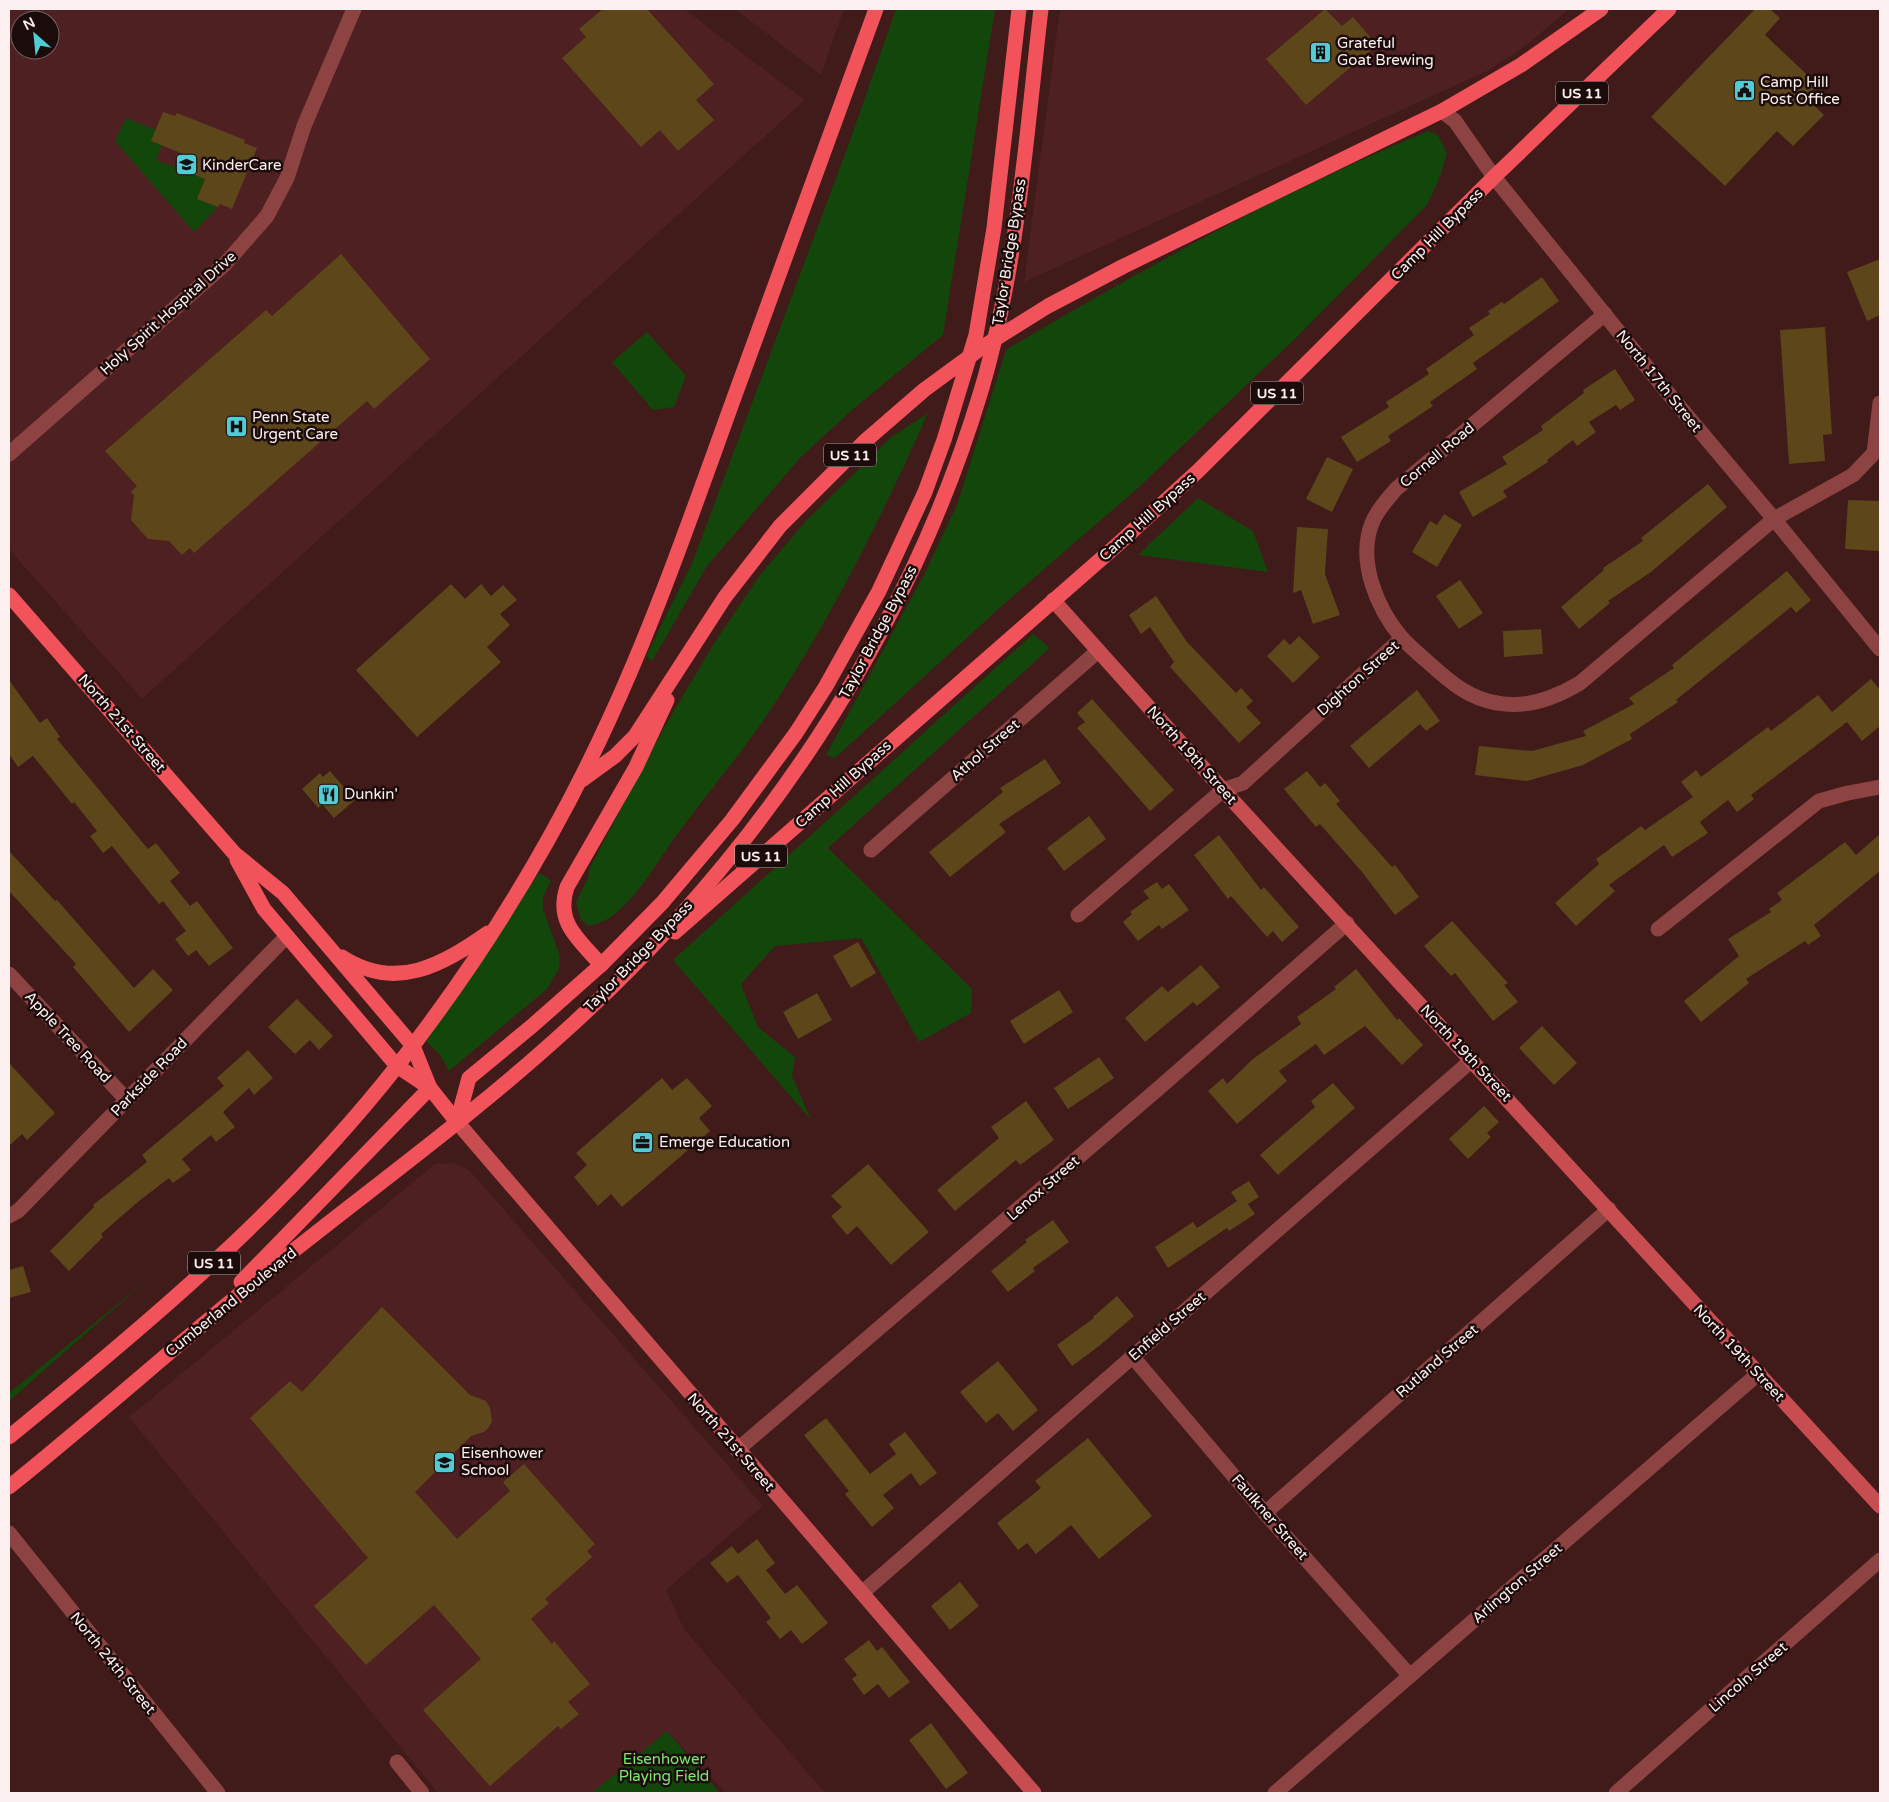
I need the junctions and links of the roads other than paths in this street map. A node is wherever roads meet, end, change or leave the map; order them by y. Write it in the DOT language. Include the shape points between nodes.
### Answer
graph roads {
  1 [pos="354,9"];
  2 [pos="876,9"];
  3 [pos="1020,9"];
  4 [pos="1041,9"];
  5 [pos="1601,9"];
  6 [pos="1669,9"];
  7 [pos="1442,110"];
  8 [pos="1494,177"];
  9 [pos="1605,314"];
  10 [pos="1880,403"];
  11 [pos="9,454"];
  12 [pos="1877,454"];
  13 [pos="1774,519"];
  14 [pos="9,595"];
  15 [pos="1053,600"];
  16 [pos="1402,638"];
  17 [pos="694,642"];
  18 [pos="1880,649"];
  19 [pos="1098,650"];
  20 [pos="578,783"];
  21 [pos="1880,787"];
  22 [pos="1223,790"];
  23 [pos="872,850"];
  24 [pos="234,853"];
  25 [pos="1078,915"];
  26 [pos="1347,923"];
  27 [pos="495,927"];
  28 [pos="1658,929"];
  29 [pos="287,936"];
  30 [pos="332,950"];
  31 [pos="601,965"];
  32 [pos="9,974"];
  33 [pos="601,998"];
  34 [pos="413,1046"];
  35 [pos="1472,1060"];
  36 [pos="397,1066"];
  37 [pos="430,1088"];
  38 [pos="127,1100"];
  39 [pos="457,1122"];
  40 [pos="1609,1210"];
  41 [pos="9,1216"];
  42 [pos="195,1329"];
  43 [pos="1132,1356"];
  44 [pos="1759,1373"];
  45 [pos="9,1437"];
  46 [pos="737,1450"];
  47 [pos="9,1487"];
  48 [pos="1880,1506"];
  49 [pos="1265,1513"];
  50 [pos="9,1533"];
  51 [pos="1880,1560"];
  52 [pos="862,1593"];
  53 [pos="1410,1676"];
  54 [pos="397,1762"];
  55 [pos="218,1793"];
  56 [pos="422,1793"];
  57 [pos="1034,1793"];
  58 [pos="1276,1793"];
  59 [pos="1616,1793"];
  1 -- 11 [label="street, Holy Spirit Hospital Drive" via="304,126 287,178 267,216 225,264"];
  2 -- 20 [label="main road" via="662,596 607,725"];
  3 -- 31 [label="main road" via="994,228 976,335 944,440 903,542 880,591 826,686 765,778 698,862"];
  4 -- 33 [label="main road, Taylor Bridge Bypass" via="1015,231 996,340 964,447 922,550 872,650 782,790 714,876"];
  5 -- 7 [label="main road, US 11" via="1522,65"];
  6 -- 8 [label="main road, Camp Hill Bypass / US 11"];
  7 -- 8 [label="street, North 17th Street" via="1455,121"];
  7 -- 17 [label="main road, US 11" via="1116,270 1014,327 955,366 879,429 808,497 756,556"];
  8 -- 9 [label="street, North 17th Street"];
  8 -- 15 [label="main road, Camp Hill Bypass / US 11" via="1198,470"];
  9 -- 13 [label="street, North 17th Street"];
  9 -- 16 [label="street, Cornell Road" via="1382,504 1368,538 1368,570 1380,602"];
  10 -- 12 [label="street"];
  12 -- 13 [label="street, Dighton Street" via="1853,475"];
  13 -- 16 [label="street, Dighton Street" via="1580,683 1560,695 1538,702 1497,704 1474,697 1458,690"];
  13 -- 18 [label="street, North 17th Street"];
  14 -- 24 [label="main road, North 21st Street"];
  15 -- 19 [label="street, North 19th Street"];
  15 -- 33 [label="main road, Camp Hill Bypass / US 11"];
  16 -- 22 [label="street, Dighton Street" via="1243,783"];
  17 -- 20 [label="main road, US 11" via="635,736 615,756"];
  17 -- 31 [label="main road" via="636,767 564,898 564,919"];
  19 -- 22 [label="street, North 19th Street"];
  19 -- 23 [label="street, Athol Street"];
  20 -- 27 [label="main road, US 11"];
  21 -- 28 [label="street" via="1818,802"];
  22 -- 25 [label="street, Dighton Street"];
  22 -- 26 [label="street, North 19th Street"];
  24 -- 29 [label="main road, North 21st Street" via="264,909"];
  24 -- 30 [label="main road, North 21st Street" via="283,892"];
  26 -- 35 [label="street, North 19th Street"];
  26 -- 46 [label="street, Lenox Street"];
  27 -- 30 [label="main road" via="445,960 410,973 372,971 353,964"];
  27 -- 34 [label="main road, US 11"];
  29 -- 36 [label="main road, North 21st Street"];
  29 -- 38 [label="street, Parkside Road"];
  30 -- 34 [label="main road, North 21st Street"];
  31 -- 39 [label="main road" via="469,1078"];
  32 -- 38 [label="street, Apple Tree Road"];
  33 -- 39 [label="main road, Taylor Bridge Bypass / US 11"];
  34 -- 36 [label="main road, US 11"];
  34 -- 37 [label="main road, North 21st Street"];
  35 -- 40 [label="street, North 19th Street"];
  35 -- 43 [label="street, Enfield Street"];
  36 -- 37 [label="main road, North 21st Street"];
  36 -- 45 [label="main road, US 11" via="316,1162 239,1241"];
  37 -- 39 [label="main road, North 21st Street"];
  37 -- 42 [label="main road"];
  38 -- 41 [label="street, Parkside Road"];
  39 -- 42 [label="main road, Cumberland Boulevard / US 11"];
  39 -- 46 [label="street, North 21st Street"];
  40 -- 44 [label="street, North 19th Street"];
  40 -- 49 [label="street, Rutland Street"];
  42 -- 47 [label="main road, Cumberland Boulevard / US 11"];
  43 -- 49 [label="street, Faulkner Street"];
  43 -- 52 [label="street, Enfield Street"];
  44 -- 48 [label="street, North 19th Street"];
  44 -- 53 [label="street, Arlington Street"];
  46 -- 52 [label="street, North 21st Street"];
  49 -- 53 [label="street, Faulkner Street"];
  50 -- 55 [label="street, North 24th Street"];
  51 -- 59 [label="street, Lincoln Street"];
  52 -- 57 [label="street, North 21st Street"];
  53 -- 58 [label="street, Arlington Street"];
  54 -- 56 [label="street"];
}
